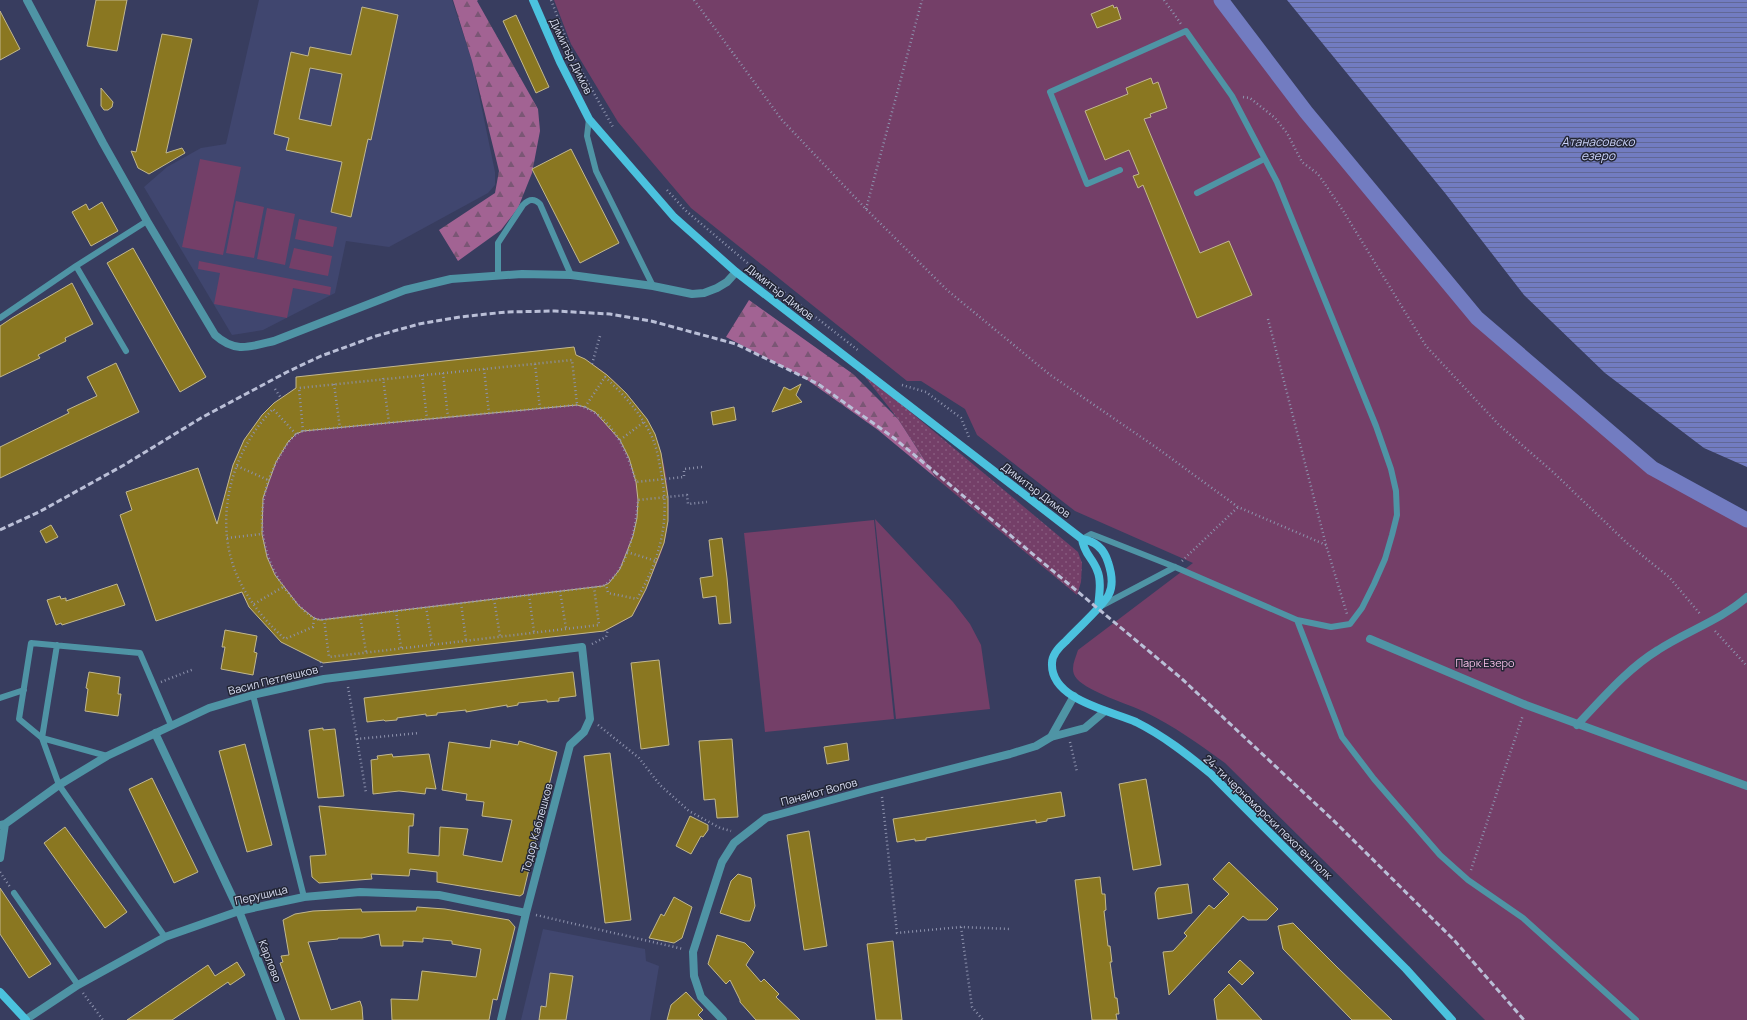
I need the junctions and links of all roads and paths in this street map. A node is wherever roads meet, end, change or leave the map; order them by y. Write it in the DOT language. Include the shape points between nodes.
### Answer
graph roads {
  1 [pos="27,0"];
  2 [pos="533,0"];
  3 [pos="551,0"];
  4 [pos="694,0"];
  5 [pos="922,0"];
  6 [pos="1164,0"];
  7 [pos="1186,31"];
  8 [pos="1232,96"];
  9 [pos="589,119"];
  10 [pos="616,133"];
  11 [pos="1264,159"];
  12 [pos="1120,170"];
  13 [pos="664,186"];
  14 [pos="1198,193"];
  15 [pos="866,209"];
  16 [pos="147,221"];
  17 [pos="76,266"];
  18 [pos="736,272"];
  19 [pos="498,275"];
  20 [pos="571,275"];
  21 [pos="654,286"];
  22 [pos="0,318"];
  23 [pos="1268,319"];
  24 [pos="600,336"];
  25 [pos="126,351"];
  26 [pos="861,353"];
  27 [pos="535,364"];
  28 [pos="592,364"];
  29 [pos="484,369"];
  30 [pos="443,373"];
  31 [pos="422,375"];
  32 [pos="384,378"];
  33 [pos="898,381"];
  34 [pos="334,384"];
  35 [pos="275,389"];
  36 [pos="281,398"];
  37 [pos="577,405"];
  38 [pos="585,407"];
  39 [pos="540,408"];
  40 [pos="489,413"];
  41 [pos="448,417"];
  42 [pos="427,419"];
  43 [pos="644,422"];
  44 [pos="389,423"];
  45 [pos="340,428"];
  46 [pos="304,431"];
  47 [pos="296,434"];
  48 [pos="620,440"];
  49 [pos="975,442"];
  50 [pos="237,466"];
  51 [pos="702,467"];
  52 [pos="663,479"];
  53 [pos="268,480"];
  54 [pos="665,497"];
  55 [pos="707,502"];
  56 [pos="1238,507"];
  57 [pos="262,534"];
  58 [pos="227,538"];
  59 [pos="1082,539"];
  60 [pos="1326,545"];
  61 [pos="627,552"];
  62 [pos="656,561"];
  63 [pos="1175,567"];
  64 [pos="606,584"];
  65 [pos="283,586"];
  66 [pos="594,587"];
  67 [pos="560,592"];
  68 [pos="529,595"];
  69 [pos="1747,597"];
  70 [pos="494,599"];
  71 [pos="461,603"];
  72 [pos="254,604"];
  73 [pos="426,607"];
  74 [pos="1098,607"];
  75 [pos="396,611"];
  76 [pos="360,615"];
  77 [pos="314,618"];
  78 [pos="324,619"];
  79 [pos="1297,620"];
  80 [pos="1708,623"];
  81 [pos="1350,624"];
  82 [pos="566,628"];
  83 [pos="608,629"];
  84 [pos="534,632"];
  85 [pos="500,636"];
  86 [pos="1370,639"];
  87 [pos="466,640"];
  88 [pos="432,644"];
  89 [pos="57,646"];
  90 [pos="582,647"];
  91 [pos="401,648"];
  92 [pos="366,652"];
  93 [pos="1747,666"];
  94 [pos="194,669"];
  95 [pos="346,677"];
  96 [pos="153,685"];
  97 [pos="24,690"];
  98 [pos="253,696"];
  99 [pos="1074,696"];
  100 [pos="0,698"];
  101 [pos="1526,705"];
  102 [pos="1105,711"];
  103 [pos="590,719"];
  104 [pos="171,725"];
  105 [pos="1577,725"];
  106 [pos="156,733"];
  107 [pos="419,733"];
  108 [pos="1068,733"];
  109 [pos="1051,737"];
  110 [pos="42,738"];
  111 [pos="357,739"];
  112 [pos="107,756"];
  113 [pos="1076,772"];
  114 [pos="59,785"];
  115 [pos="1747,786"];
  116 [pos="881,787"];
  117 [pos="366,793"];
  118 [pos="2,825"];
  119 [pos="746,834"];
  120 [pos="0,858"];
  121 [pos="0,872"];
  122 [pos="1468,880"];
  123 [pos="14,893"];
  124 [pos="304,897"];
  125 [pos="239,911"];
  126 [pos="526,913"];
  127 [pos="961,927"];
  128 [pos="1011,929"];
  129 [pos="165,937"];
  130 [pos="693,952"];
  131 [pos="78,985"];
  132 [pos="0,992"];
  133 [pos="720,1019"];
  134 [pos="25,1020"];
  135 [pos="103,1020"];
  136 [pos="281,1020"];
  137 [pos="501,1020"];
  138 [pos="983,1020"];
  139 [pos="1452,1020"];
  140 [pos="1636,1020"];
  1 -- 16 [label="street"];
  2 -- 9 [label="main road, Димитър Димов"];
  3 -- 10 [label="path" via="572,54"];
  4 -- 15 [label="path" via="782,120"];
  5 -- 15 [label="path"];
  6 -- 7 [label="path"];
  7 -- 8 [label="lane"];
  7 -- 12 [label="lane" via="1050,92 1087,184"];
  8 -- 11 [label="lane"];
  8 -- 80 [label="path" via="1250,98 1275,118 1283,128 1302,162 1318,174 1342,209 1426,346 1499,425 1553,472 1628,544 1669,577"];
  9 -- 18 [label="main road, Димитър Димов" via="674,217"];
  9 -- 21 [label="lane" via="587,136 596,171"];
  11 -- 14 [label="lane"];
  11 -- 81 [label="lane" via="1282,196 1376,426 1396,491 1397,516 1385,559 1362,608"];
  13 -- 26 [label="path" via="685,210 758,272"];
  15 -- 56 [label="path" via="947,290 1049,374"];
  16 -- 17 [label="lane"];
  16 -- 19 [label="street" via="215,335 225,344 239,348 274,341 405,290 451,279"];
  17 -- 22 [label="lane"];
  17 -- 25 [label="lane"];
  18 -- 21 [label="street" via="727,282 704,293 692,294"];
  18 -- 59 [label="main road, Димитър Димов"];
  19 -- 20 [label="street"];
  19 -- 20 [label="lane" via="497,250 501,236 523,205 532,199 540,204"];
  20 -- 21 [label="street"];
  23 -- 60 [label="path"];
  24 -- 28 [label="path"];
  27 -- 29 [label="path"];
  27 -- 37 [label="path" via="572,360"];
  27 -- 39 [label="path"];
  29 -- 30 [label="path"];
  29 -- 40 [label="path"];
  30 -- 31 [label="path"];
  30 -- 41 [label="path"];
  31 -- 32 [label="path"];
  31 -- 42 [label="path"];
  32 -- 34 [label="path"];
  32 -- 44 [label="path"];
  33 -- 49 [label="path" via="904,386 926,392 961,418 969,437"];
  34 -- 45 [label="path"];
  34 -- 46 [label="path" via="298,388"];
  35 -- 36 [label="path"];
  37 -- 38 [label="path"];
  37 -- 39 [label="path"];
  38 -- 43 [label="path" via="605,378 623,394"];
  38 -- 48 [label="path" via="595,412"];
  39 -- 40 [label="path"];
  40 -- 41 [label="path"];
  41 -- 42 [label="path"];
  42 -- 44 [label="path"];
  43 -- 48 [label="path"];
  43 -- 52 [label="path" via="657,450"];
  44 -- 45 [label="path"];
  45 -- 46 [label="path"];
  46 -- 47 [label="path"];
  47 -- 50 [label="path" via="273,409 260,423"];
  47 -- 53 [label="path" via="288,442"];
  48 -- 52 [label="path" via="629,458 636,482"];
  50 -- 53 [label="path"];
  50 -- 58 [label="path" via="228,498"];
  51 -- 52 [label="path" via="684,469 684,477"];
  52 -- 54 [label="path"];
  53 -- 57 [label="path" via="263,498"];
  54 -- 55 [label="path" via="687,495 688,504"];
  54 -- 61 [label="path" via="638,500 637,518"];
  54 -- 62 [label="path" via="666,516"];
  56 -- 60 [label="path"];
  56 -- 63 [label="path"];
  57 -- 58 [label="path"];
  57 -- 65 [label="path" via="267,557"];
  58 -- 72 [label="path" via="230,555 241,583"];
  59 -- 63 [label="lane" via="1091,534"];
  59 -- 74 [label="main road, Димитър Димов" via="1084,549 1098,572"];
  59 -- 74 [label="main road, Димитър Димов" via="1098,545 1107,558 1111,572 1109,595"];
  60 -- 81 [label="path"];
  61 -- 62 [label="path"];
  61 -- 64 [label="path" via="620,569"];
  62 -- 64 [label="path" via="637,599 608,593"];
  63 -- 74 [label="lane"];
  63 -- 79 [label="lane"];
  64 -- 66 [label="path"];
  65 -- 72 [label="path"];
  65 -- 77 [label="path" via="299,606"];
  66 -- 67 [label="path"];
  66 -- 82 [label="path" via="598,624"];
  67 -- 68 [label="path"];
  67 -- 82 [label="path"];
  68 -- 70 [label="path"];
  68 -- 84 [label="path"];
  69 -- 80 [label="street" via="1728,613"];
  70 -- 71 [label="path"];
  70 -- 85 [label="path"];
  71 -- 73 [label="path"];
  71 -- 87 [label="path"];
  72 -- 77 [label="path" via="269,624 285,639 313,627"];
  73 -- 75 [label="path"];
  73 -- 88 [label="path"];
  74 -- 99 [label="main road, 24-ти черноморски пехотен полк" via="1056,651 1052,664 1061,687"];
  75 -- 76 [label="path"];
  75 -- 91 [label="path"];
  76 -- 78 [label="path"];
  76 -- 92 [label="path"];
  77 -- 78 [label="path"];
  78 -- 92 [label="path" via="329,657"];
  79 -- 81 [label="lane" via="1331,627"];
  79 -- 122 [label="lane" via="1342,737 1374,779 1440,855"];
  80 -- 93 [label="path"];
  80 -- 105 [label="street" via="1652,654 1614,687"];
  82 -- 84 [label="path"];
  83 -- 90 [label="path" via="606,637"];
  84 -- 85 [label="path"];
  85 -- 87 [label="path"];
  86 -- 101 [label="street"];
  87 -- 88 [label="path"];
  88 -- 91 [label="path"];
  89 -- 96 [label="lane" via="140,653"];
  89 -- 97 [label="lane" via="31,643"];
  89 -- 110 [label="lane"];
  90 -- 95 [label="street, Васил Петлешков"];
  90 -- 103 [label="street"];
  91 -- 92 [label="path"];
  94 -- 96 [label="path"];
  95 -- 98 [label="street, Васил Петлешков" via="300,684"];
  95 -- 111 [label="path"];
  96 -- 104 [label="lane"];
  97 -- 100 [label="lane"];
  97 -- 110 [label="lane" via="19,719"];
  98 -- 104 [label="street, Васил Петлешков" via="209,708"];
  98 -- 124 [label="lane"];
  99 -- 102 [label="main road, 24-ти черноморски пехотен полк"];
  99 -- 109 [label="street"];
  101 -- 105 [label="street"];
  101 -- 122 [label="path"];
  102 -- 108 [label="street, Панайот Волов" via="1085,728"];
  102 -- 139 [label="main road, 24-ти черноморски пехотен полк" via="1143,726 1180,749 1211,774 1406,970"];
  103 -- 119 [label="path" via="640,758 660,785 689,811 720,828"];
  103 -- 126 [label="street, Тодор Каблешков" via="584,732 570,745"];
  104 -- 106 [label="street, Васил Петлешков"];
  105 -- 115 [label="street"];
  106 -- 112 [label="street, Васил Петлешков"];
  106 -- 125 [label="street, Карлово"];
  107 -- 111 [label="path"];
  108 -- 109 [label="street, Панайот Волов"];
  108 -- 113 [label="path"];
  109 -- 116 [label="street, Панайот Волов" via="1036,746 1010,754"];
  110 -- 112 [label="lane"];
  110 -- 114 [label="lane"];
  111 -- 117 [label="path"];
  112 -- 114 [label="street, Васил Петлешков"];
  114 -- 118 [label="street, Васил Петлешков"];
  114 -- 129 [label="lane"];
  116 -- 119 [label="street, Панайот Волов" via="766,818"];
  116 -- 127 [label="path" via="897,934"];
  118 -- 120 [label="street"];
  119 -- 130 [label="street, Панайот Волов" via="734,843 722,862"];
  121 -- 123 [label="path"];
  122 -- 140 [label="lane" via="1523,918"];
  123 -- 131 [label="lane"];
  124 -- 125 [label="street, Перущица"];
  124 -- 126 [label="street, Перущица" via="360,892 439,895"];
  125 -- 129 [label="street, Перущица"];
  125 -- 136 [label="street, Карлово"];
  126 -- 130 [label="path"];
  126 -- 137 [label="street, Тодор Каблешков"];
  127 -- 128 [label="path"];
  127 -- 138 [label="path" via="972,1007"];
  129 -- 131 [label="street, Перущица"];
  130 -- 133 [label="street, Панайот Волов" via="694,976 701,997"];
  131 -- 134 [label="street, Перущица"];
  131 -- 135 [label="path"];
  132 -- 134 [label="main road"];
}
